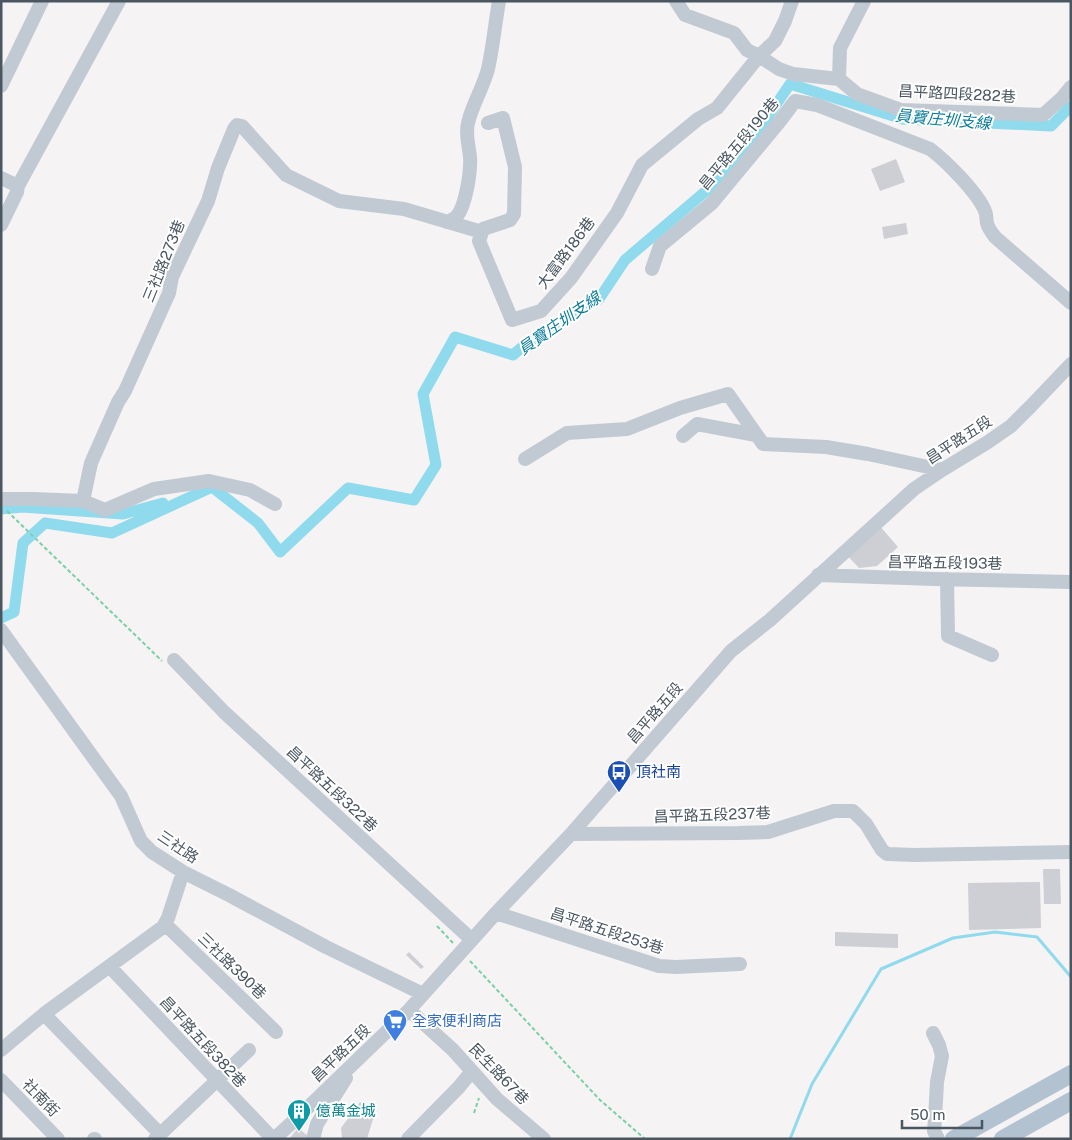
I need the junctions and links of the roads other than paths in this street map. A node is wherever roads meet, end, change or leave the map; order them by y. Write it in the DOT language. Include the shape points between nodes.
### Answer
graph roads {
  1 [pos="42,1"];
  2 [pos="119,1"];
  3 [pos="499,1"];
  4 [pos="676,1"];
  5 [pos="792,1"];
  6 [pos="864,1"];
  7 [pos="759,56"];
  8 [pos="840,79"];
  9 [pos="1,86"];
  10 [pos="1071,87"];
  11 [pos="857,94"];
  12 [pos="857,121"];
  13 [pos="488,123"];
  14 [pos="1,178"];
  15 [pos="18,186"];
  16 [pos="448,222"];
  17 [pos="1,225"];
  18 [pos="482,232"];
  19 [pos="652,269"];
  20 [pos="1071,303"];
  21 [pos="1071,364"];
  22 [pos="756,435"];
  23 [pos="683,436"];
  24 [pos="525,459"];
  25 [pos="942,470"];
  26 [pos="1,499"];
  27 [pos="83,501"];
  28 [pos="275,504"];
  29 [pos="818,576"];
  30 [pos="947,580"];
  31 [pos="1071,582"];
  32 [pos="1,630"];
  33 [pos="992,655"];
  34 [pos="174,660"];
  35 [pos="571,834"];
  36 [pos="1071,852"];
  37 [pos="183,872"];
  38 [pos="496,913"];
  39 [pos="165,924"];
  40 [pos="472,940"];
  41 [pos="740,964"];
  42 [pos="110,967"];
  43 [pos="424,994"];
  44 [pos="408,1010"];
  45 [pos="44,1014"];
  46 [pos="276,1032"];
  47 [pos="933,1033"];
  48 [pos="1,1050"];
  49 [pos="249,1050"];
  50 [pos="357,1061"];
  51 [pos="472,1071"];
  52 [pos="1071,1074"];
  53 [pos="1,1080"];
  54 [pos="216,1080"];
  55 [pos="1071,1101"];
  56 [pos="298,1118"];
  57 [pos="157,1136"];
  58 [pos="316,1138"];
  59 [pos="58,1139"];
  60 [pos="274,1139"];
  61 [pos="408,1139"];
  62 [pos="544,1139"];
  63 [pos="938,1139"];
  64 [pos="954,1139"];
  65 [pos="1003,1139"];
  1 -- 9 [label="street"];
  2 -- 15 [label="street"];
  3 -- 16 [label="street" via="488,70 468,124 470,175 457,218"];
  4 -- 7 [label="street" via="685,15 734,33 747,50"];
  5 -- 7 [label="street, 大富路186巷" via="775,42"];
  6 -- 8 [label="street" via="840,48"];
  7 -- 8 [label="street" via="793,74"];
  7 -- 18 [label="street, 大富路186巷" via="717,108 698,118 642,165 617,213 571,278 540,311 512,320 479,241"];
  8 -- 11 [label="street, 昌平路四段282巷"];
  10 -- 11 [label="street, 昌平路四段282巷" via="1043,115 901,110"];
  11 -- 12 [label="street"];
  12 -- 19 [label="street, 昌平路五段190巷" via="817,106 795,102 712,203 660,246"];
  12 -- 20 [label="street, 昌平路五段190巷" via="936,154 978,199 995,237"];
  13 -- 18 [label="street" via="503,118 515,167 514,214 510,220"];
  14 -- 15 [label="street"];
  15 -- 17 [label="street"];
  16 -- 18 [label="street"];
  16 -- 27 [label="street, 三社路273巷" via="404,209 339,201 286,175 242,126 236,125 208,201 172,276 169,293 92,463"];
  21 -- 25 [label="street, 昌平路五段" via="1011,426"];
  22 -- 23 [label="street" via="697,424"];
  22 -- 24 [label="street" via="728,394 627,429 567,433"];
  22 -- 25 [label="street" via="763,444 826,447"];
  25 -- 29 [label="street, 昌平路五段" via="914,489"];
  26 -- 27 [label="street"];
  27 -- 28 [label="street" via="105,510 154,489 209,481 250,490"];
  29 -- 30 [label="street, 昌平路五段193巷"];
  29 -- 35 [label="street, 昌平路五段" via="731,651"];
  30 -- 31 [label="street, 昌平路五段193巷"];
  30 -- 33 [label="street" via="948,636"];
  32 -- 37 [label="street, 三社路" via="121,796 142,841 152,852"];
  34 -- 40 [label="street, 昌平路五段322巷" via="224,712"];
  35 -- 36 [label="street, 昌平路五段237巷" via="768,832 834,811 853,811 887,854"];
  35 -- 38 [label="street, 昌平路五段"];
  37 -- 39 [label="street"];
  37 -- 43 [label="street, 三社路"];
  38 -- 40 [label="street, 昌平路五段"];
  38 -- 41 [label="street, 昌平路五段253巷" via="659,966"];
  39 -- 42 [label="street"];
  39 -- 46 [label="street, 三社路390巷"];
  40 -- 43 [label="street, 昌平路五段"];
  42 -- 45 [label="street"];
  42 -- 54 [label="street, 昌平路五段382巷"];
  43 -- 44 [label="street, 昌平路五段"];
  44 -- 50 [label="street, 昌平路五段"];
  44 -- 51 [label="street, 民生路67巷"];
  45 -- 48 [label="street"];
  45 -- 57 [label="street"];
  47 -- 63 [label="street" via="942,1056 934,1131"];
  49 -- 54 [label="street"];
  50 -- 56 [label="street, 昌平路五段"];
  50 -- 58 [label="street" via="317,1124"];
  51 -- 61 [label="street"];
  51 -- 62 [label="street, 民生路67巷" via="497,1099"];
  52 -- 64 [label="main road"];
  53 -- 59 [label="street, 社南街"];
  54 -- 57 [label="street"];
  54 -- 60 [label="street, 昌平路五段382巷"];
  55 -- 65 [label="main road"];
  56 -- 58 [label="street"];
  56 -- 60 [label="street, 昌平路五段"];
}
